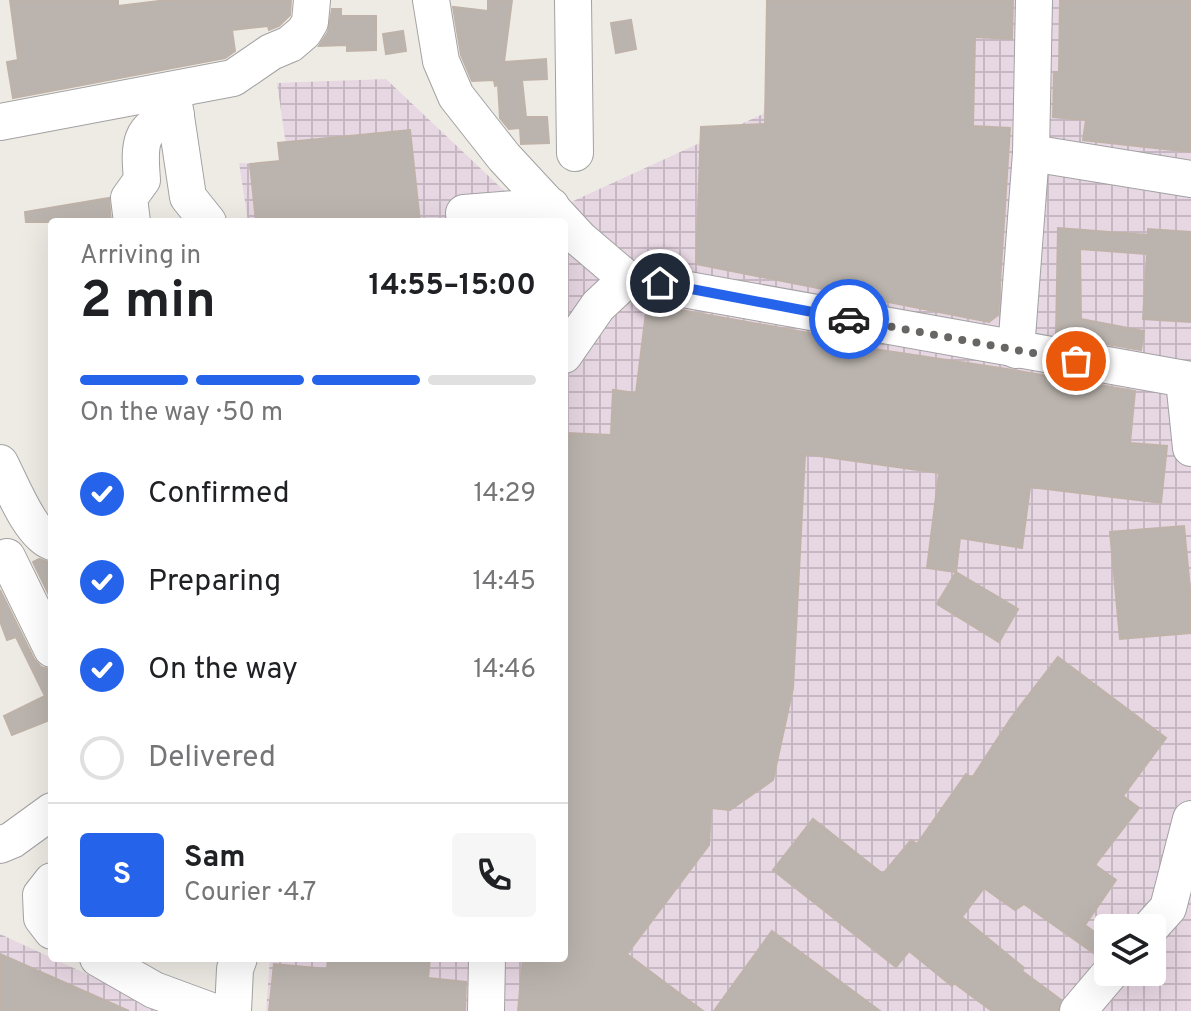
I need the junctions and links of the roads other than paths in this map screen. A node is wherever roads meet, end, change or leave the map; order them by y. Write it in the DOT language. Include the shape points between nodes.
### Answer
graph roads {
  1 [pos="312,0"];
  2 [pos="431,0"];
  3 [pos="573,0"];
  4 [pos="1034,0"];
  5 [pos="174,102"];
  6 [pos="0,122"];
  7 [pos="575,153"];
  8 [pos="1031,153"];
  9 [pos="1191,179"];
  10 [pos="551,206"];
  11 [pos="132,218"];
  12 [pos="205,218"];
  13 [pos="465,218"];
  14 [pos="562,218"];
  15 [pos="568,225"];
  16 [pos="627,279"];
  17 [pos="568,349"];
  18 [pos="1016,350"];
  19 [pos="1188,380"];
  20 [pos="1191,448"];
  21 [pos="0,463"];
  22 [pos="47,540"];
  23 [pos="3,558"];
  24 [pos="48,642"];
  25 [pos="48,814"];
  26 [pos="1191,819"];
  27 [pos="0,845"];
  28 [pos="48,886"];
  29 [pos="1163,914"];
  30 [pos="48,926"];
  31 [pos="105,962"];
  32 [pos="238,962"];
  33 [pos="487,962"];
  34 [pos="1099,986"];
  35 [pos="211,1011"];
  36 [pos="233,1011"];
  37 [pos="486,1011"];
  38 [pos="1078,1011"];
  1 -- 5 [label="street" via="310,22 290,44 233,78"];
  2 -- 10 [label="street" via="441,61 456,96"];
  3 -- 7 [label="street"];
  4 -- 8 [label="street"];
  5 -- 6 [label="street"];
  5 -- 11 [label="street" via="147,130 140,149 142,180 129,198"];
  5 -- 12 [label="street" via="188,197"];
  8 -- 9 [label="street"];
  8 -- 18 [label="street"];
  10 -- 13 [label="street" via="464,213"];
  10 -- 14 [label="street"];
  15 -- 16 [label="street"];
  16 -- 17 [label="street" via="598,306"];
  16 -- 18 [label="street"];
  18 -- 19 [label="street"];
  19 -- 20 [label="street"];
  21 -- 22 [label="street"];
  22 -- 23 [label="street"];
  23 -- 24 [label="street"];
  25 -- 27 [label="street"];
  26 -- 29 [label="street"];
  28 -- 30 [label="street" via="41,895 42,918"];
  31 -- 35 [label="street" via="154,990"];
  32 -- 36 [label="street"];
  33 -- 37 [label="street"];
  34 -- 38 [label="street"];
}
